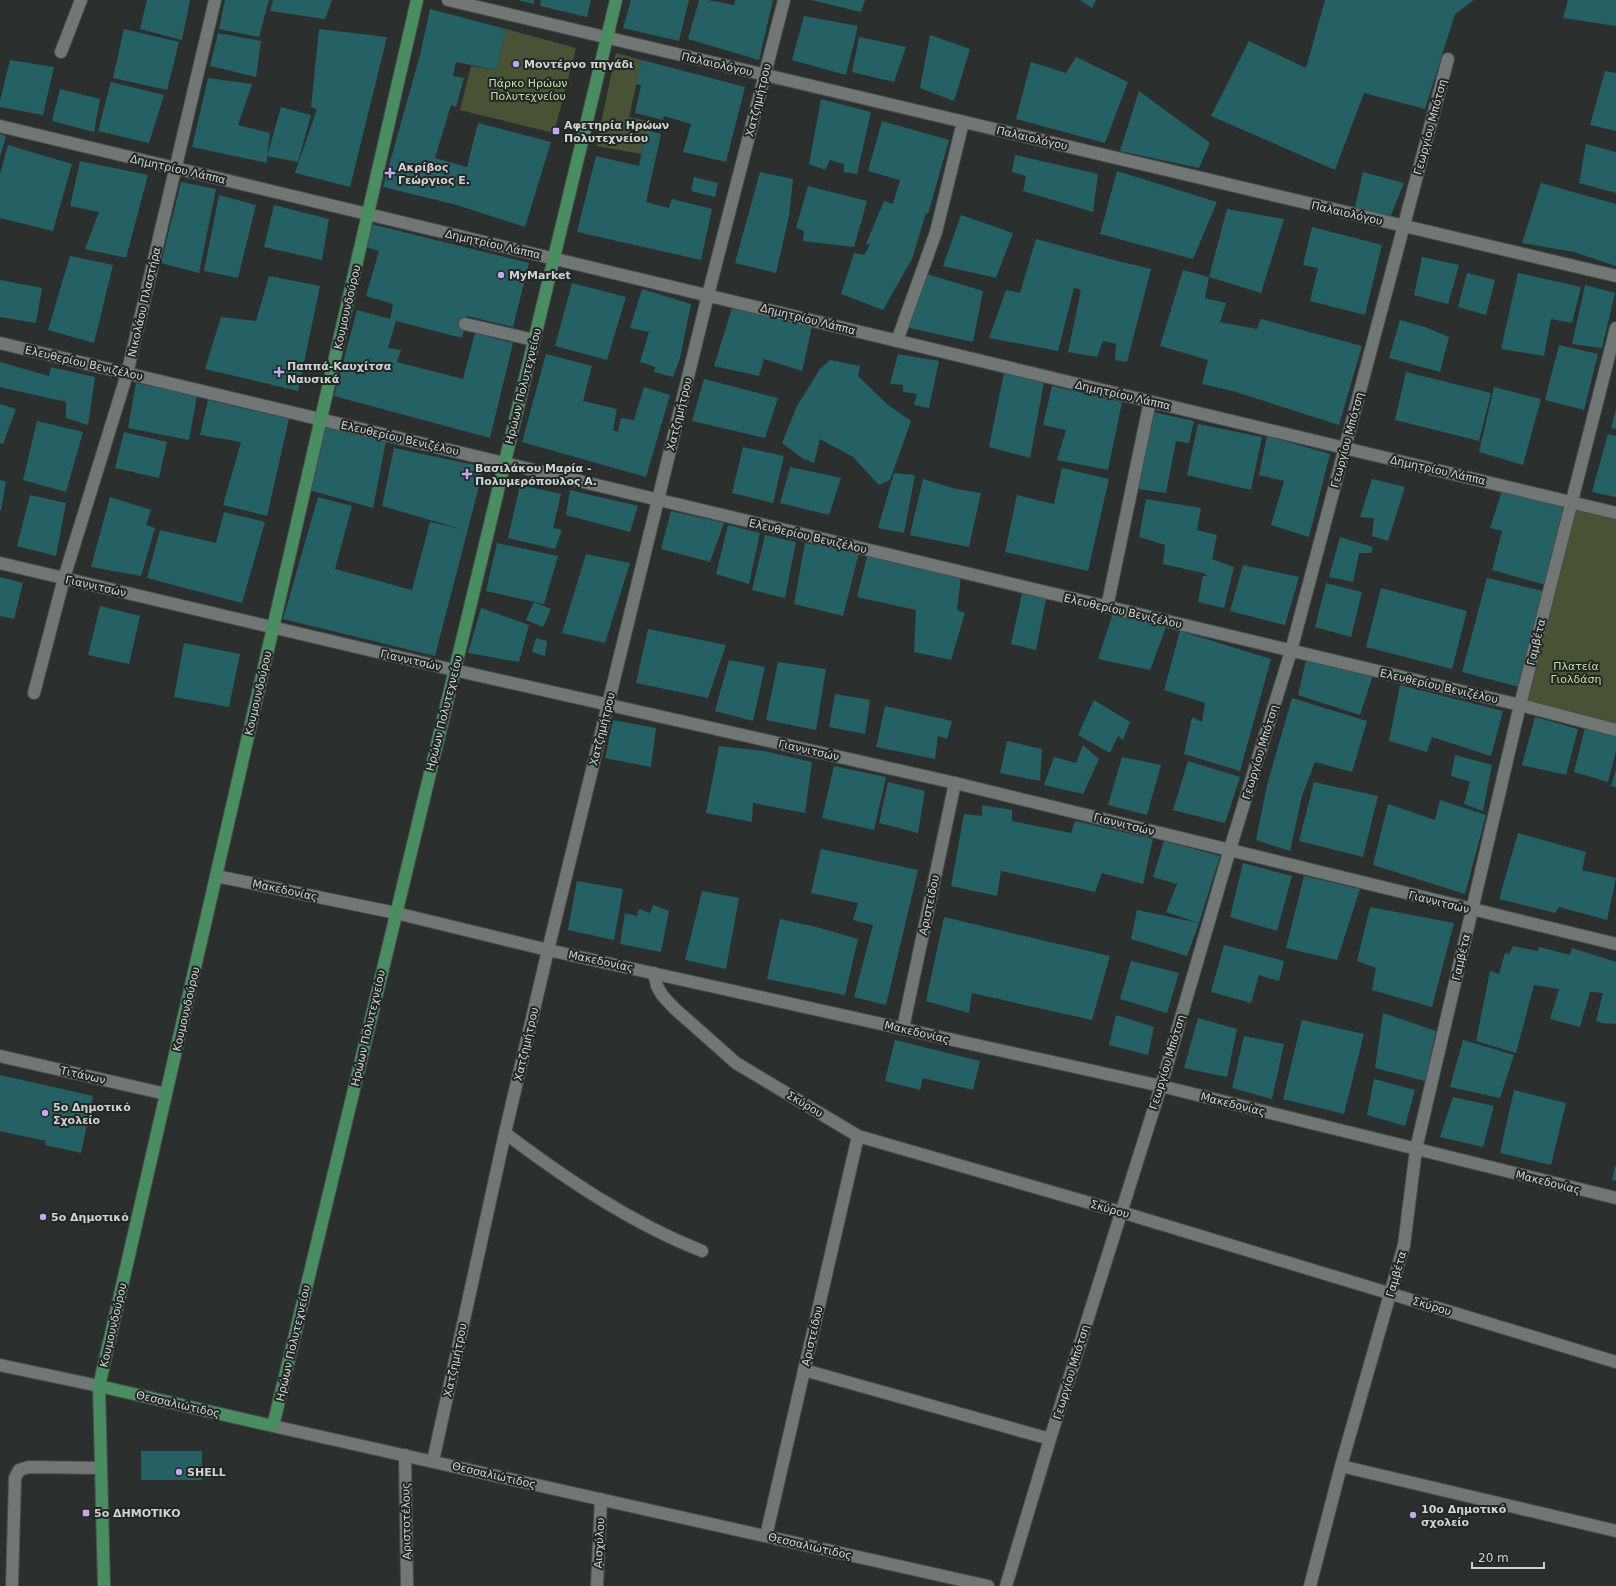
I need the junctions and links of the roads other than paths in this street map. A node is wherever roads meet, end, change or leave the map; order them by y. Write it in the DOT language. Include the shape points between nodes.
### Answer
graph roads {
  1 [pos="81,0"];
  2 [pos="214,0"];
  3 [pos="417,0"];
  4 [pos="448,0"];
  5 [pos="616,0"];
  6 [pos="784,0"];
  7 [pos="607,38"];
  8 [pos="61,52"];
  9 [pos="1448,59"];
  10 [pos="764,75"];
  11 [pos="963,122"];
  12 [pos="0,126"];
  13 [pos="174,168"];
  14 [pos="368,214"];
  15 [pos="1404,226"];
  16 [pos="554,259"];
  17 [pos="1616,276"];
  18 [pos="708,295"];
  19 [pos="465,324"];
  20 [pos="1616,328"];
  21 [pos="534,340"];
  22 [pos="897,341"];
  23 [pos="0,343"];
  24 [pos="127,374"];
  25 [pos="1150,401"];
  26 [pos="321,420"];
  27 [pos="1345,448"];
  28 [pos="505,463"];
  29 [pos="658,500"];
  30 [pos="1572,502"];
  31 [pos="1616,512"];
  32 [pos="0,563"];
  33 [pos="64,578"];
  34 [pos="1107,607"];
  35 [pos="273,628"];
  36 [pos="1291,651"];
  37 [pos="454,670"];
  38 [pos="34,692"];
  39 [pos="608,704"];
  40 [pos="1520,705"];
  41 [pos="1616,730"];
  42 [pos="955,783"];
  43 [pos="1230,849"];
  44 [pos="216,876"];
  45 [pos="1472,910"];
  46 [pos="396,913"];
  47 [pos="1616,944"];
  48 [pos="548,950"];
  49 [pos="654,973"];
  50 [pos="902,1028"];
  51 [pos="0,1056"];
  52 [pos="1161,1086"];
  53 [pos="166,1094"];
  54 [pos="505,1132"];
  55 [pos="858,1136"];
  56 [pos="1416,1149"];
  57 [pos="1616,1198"];
  58 [pos="1121,1212"];
  59 [pos="702,1251"];
  60 [pos="1390,1293"];
  61 [pos="1616,1362"];
  62 [pos="0,1365"];
  63 [pos="804,1370"];
  64 [pos="99,1386"];
  65 [pos="273,1426"];
  66 [pos="1050,1439"];
  67 [pos="405,1456"];
  68 [pos="433,1462"];
  69 [pos="1340,1466"];
  70 [pos="101,1468"];
  71 [pos="601,1499"];
  72 [pos="1616,1531"];
  73 [pos="766,1536"];
  74 [pos="12,1586"];
  75 [pos="104,1586"];
  76 [pos="407,1586"];
  77 [pos="597,1586"];
  78 [pos="988,1586"];
  79 [pos="1006,1586"];
  80 [pos="1310,1586"];
  1 -- 8 [label="street"];
  2 -- 13 [label="street, Νικολάου Πλαστήρα"];
  3 -- 14 [label="main road, Κουμουνδούρου"];
  4 -- 7 [label="street, Παλαιολόγου"];
  5 -- 7 [label="main road, Ηρώων Πολυτεχνείου"];
  6 -- 10 [label="street, Χατζημήτρου"];
  7 -- 10 [label="street, Παλαιολόγου"];
  7 -- 16 [label="main road, Ηρώων Πολυτεχνείου"];
  9 -- 15 [label="street, Γεωργίου Μπότση"];
  10 -- 11 [label="street, Παλαιολόγου"];
  10 -- 18 [label="street, Χατζημήτρου"];
  11 -- 15 [label="street, Παλαιολόγου"];
  11 -- 22 [label="street" via="936,232"];
  12 -- 13 [label="street, Δημητρίου Λάππα"];
  13 -- 14 [label="street, Δημητρίου Λάππα"];
  13 -- 24 [label="street, Νικολάου Πλαστήρα"];
  14 -- 16 [label="street, Δημητρίου Λάππα"];
  14 -- 26 [label="main road, Κουμουνδούρου"];
  15 -- 17 [label="street, Παλαιολόγου"];
  15 -- 27 [label="street, Γεωργίου Μπότση"];
  16 -- 18 [label="street, Δημητρίου Λάππα"];
  16 -- 21 [label="main road, Ηρώων Πολυτεχνείου"];
  18 -- 22 [label="street, Δημητρίου Λάππα"];
  18 -- 29 [label="street, Χατζημήτρου"];
  19 -- 21 [label="street"];
  20 -- 30 [label="street, Γαμβέτα"];
  21 -- 28 [label="main road, Ηρώων Πολυτεχνείου"];
  22 -- 25 [label="street, Δημητρίου Λάππα"];
  23 -- 24 [label="street, Ελευθερίου Βενιζέλου"];
  24 -- 26 [label="street, Ελευθερίου Βενιζέλου"];
  24 -- 33 [label="street, Νικολάου Πλαστήρα"];
  25 -- 27 [label="street, Δημητρίου Λάππα"];
  25 -- 34 [label="street"];
  26 -- 28 [label="street, Ελευθερίου Βενιζέλου"];
  26 -- 35 [label="main road, Κουμουνδούρου"];
  27 -- 30 [label="street, Δημητρίου Λάππα"];
  27 -- 36 [label="street, Γεωργίου Μπότση"];
  28 -- 29 [label="street, Ελευθερίου Βενιζέλου"];
  28 -- 37 [label="main road, Ηρώων Πολυτεχνείου"];
  29 -- 34 [label="street, Ελευθερίου Βενιζέλου"];
  29 -- 39 [label="street, Χατζημήτρου"];
  30 -- 31 [label="street, Δημητρίου Λάππα"];
  30 -- 40 [label="street, Γαμβέτα"];
  32 -- 33 [label="street, Γιαννιτσών"];
  33 -- 35 [label="street, Γιαννιτσών"];
  33 -- 38 [label="street, Νικολάου Πλαστήρα"];
  34 -- 36 [label="street, Ελευθερίου Βενιζέλου"];
  35 -- 37 [label="street, Γιαννιτσών"];
  35 -- 44 [label="main road, Κουμουνδούρου"];
  36 -- 40 [label="street, Ελευθερίου Βενιζέλου"];
  36 -- 43 [label="street, Γεωργίου Μπότση"];
  37 -- 39 [label="street, Γιαννιτσών"];
  37 -- 46 [label="main road, Ηρώων Πολυτεχνείου"];
  39 -- 42 [label="street, Γιαννιτσών"];
  39 -- 48 [label="street, Χατζημήτρου"];
  40 -- 41 [label="street, Ελευθερίου Βενιζέλου"];
  40 -- 45 [label="street, Γαμβέτα"];
  42 -- 43 [label="street, Γιαννιτσών"];
  42 -- 50 [label="street, Αριστείδου"];
  43 -- 45 [label="street, Γιαννιτσών"];
  43 -- 52 [label="street, Γεωργίου Μπότση"];
  44 -- 46 [label="street, Μακεδονίας"];
  44 -- 53 [label="main road, Κουμουνδούρου"];
  45 -- 47 [label="street, Γιαννιτσών"];
  45 -- 56 [label="street, Γαμβέτα"];
  46 -- 48 [label="street, Μακεδονίας"];
  46 -- 65 [label="main road, Ηρώων Πολυτεχνείου"];
  48 -- 49 [label="street, Μακεδονίας"];
  48 -- 54 [label="street, Χατζημήτρου"];
  49 -- 50 [label="street, Μακεδονίας"];
  49 -- 55 [label="street, Σκύρου" via="657,986 670,1004 736,1063"];
  50 -- 52 [label="street, Μακεδονίας"];
  51 -- 53 [label="street, Τιτάνων"];
  52 -- 56 [label="street, Μακεδονίας"];
  52 -- 58 [label="street, Γεωργίου Μπότση"];
  53 -- 64 [label="main road, Κουμουνδούρου"];
  54 -- 59 [label="street" via="574,1182 636,1221 659,1234"];
  54 -- 68 [label="street, Χατζημήτρου"];
  55 -- 58 [label="street, Σκύρου"];
  55 -- 63 [label="street, Αριστείδου"];
  56 -- 57 [label="street, Μακεδονίας"];
  56 -- 60 [label="street, Γαμβέτα" via="1404,1245"];
  58 -- 60 [label="street, Σκύρου"];
  58 -- 66 [label="street, Γεωργίου Μπότση"];
  60 -- 61 [label="street, Σκύρου"];
  60 -- 69 [label="street, Γαμβέτα"];
  62 -- 64 [label="street, Θεσσαλιώτιδος"];
  63 -- 66 [label="street"];
  63 -- 73 [label="street, Αριστείδου"];
  64 -- 65 [label="main road, Θεσσαλιώτιδος"];
  64 -- 70 [label="main road, Κουμουνδούρου"];
  65 -- 67 [label="street, Θεσσαλιώτιδος"];
  66 -- 79 [label="street, Γεωργίου Μπότση"];
  67 -- 68 [label="street, Θεσσαλιώτιδος"];
  67 -- 76 [label="street, Αριστοτέλους"];
  68 -- 71 [label="street, Θεσσαλιώτιδος"];
  69 -- 72 [label="street"];
  69 -- 80 [label="street, Γαμβέτα"];
  70 -- 74 [label="street" via="29,1467 19,1470 15,1478"];
  70 -- 75 [label="main road, Κουμουνδούρου"];
  71 -- 73 [label="street, Θεσσαλιώτιδος"];
  71 -- 77 [label="street, Αισχύλου"];
  73 -- 78 [label="street, Θεσσαλιώτιδος"];
}
